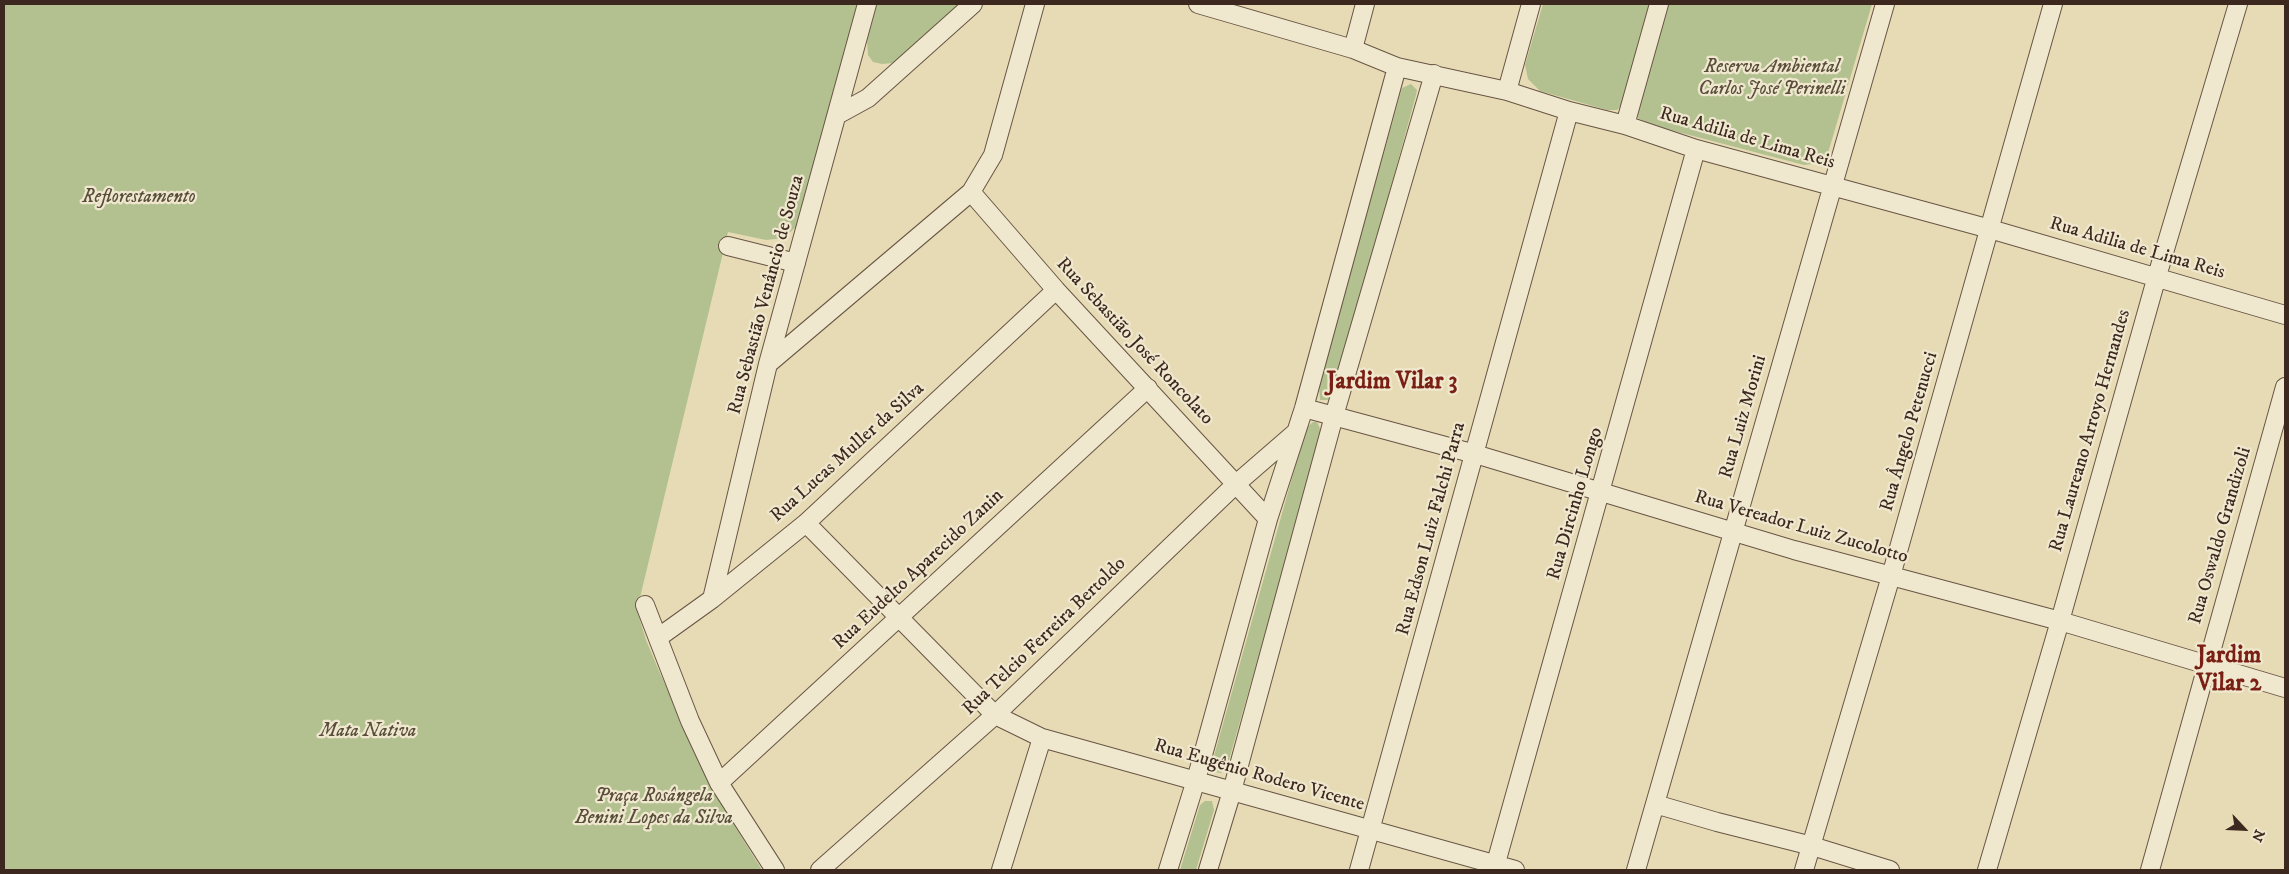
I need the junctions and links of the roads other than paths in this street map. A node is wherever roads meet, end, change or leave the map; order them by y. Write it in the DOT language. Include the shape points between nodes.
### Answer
graph roads {
  1 [pos="867,4"];
  2 [pos="973,4"];
  3 [pos="1034,4"];
  4 [pos="1200,4"];
  5 [pos="1366,4"];
  6 [pos="1532,4"];
  7 [pos="1659,4"];
  8 [pos="1885,4"];
  9 [pos="2054,4"];
  10 [pos="2238,4"];
  11 [pos="1353,49"];
  12 [pos="1397,67"];
  13 [pos="1434,74"];
  14 [pos="1507,91"];
  15 [pos="1569,111"];
  16 [pos="837,115"];
  17 [pos="1625,125"];
  18 [pos="1696,150"];
  19 [pos="1832,186"];
  20 [pos="971,192"];
  21 [pos="1990,229"];
  22 [pos="728,246"];
  23 [pos="796,263"];
  24 [pos="2157,276"];
  25 [pos="1056,290"];
  26 [pos="2285,315"];
  27 [pos="768,364"];
  28 [pos="2285,387"];
  29 [pos="1148,388"];
  30 [pos="1304,408"];
  31 [pos="1334,416"];
  32 [pos="1296,431"];
  33 [pos="1475,454"];
  34 [pos="1236,484"];
  35 [pos="1602,491"];
  36 [pos="1268,519"];
  37 [pos="806,524"];
  38 [pos="1733,532"];
  39 [pos="1891,576"];
  40 [pos="712,598"];
  41 [pos="645,605"];
  42 [pos="899,618"];
  43 [pos="2060,621"];
  44 [pos="659,637"];
  45 [pos="2206,666"];
  46 [pos="2285,688"];
  47 [pos="995,715"];
  48 [pos="1042,738"];
  49 [pos="1196,780"];
  50 [pos="719,783"];
  51 [pos="1232,791"];
  52 [pos="1655,804"];
  53 [pos="1371,829"];
  54 [pos="1812,846"];
  55 [pos="1495,867"];
  56 [pos="775,870"];
  57 [pos="820,870"];
  58 [pos="1001,870"];
  59 [pos="1168,870"];
  60 [pos="1208,870"];
  61 [pos="1359,870"];
  62 [pos="1515,870"];
  63 [pos="1636,870"];
  64 [pos="1804,870"];
  65 [pos="1890,870"];
  66 [pos="1987,870"];
  67 [pos="2150,870"];
  1 -- 16 [label="street, Rua Sebastião Venâncio de Souza"];
  2 -- 16 [label="street" via="868,98"];
  3 -- 20 [label="street" via="993,155"];
  4 -- 11 [label="street, Rua Adilia de Lima Reis"];
  5 -- 11 [label="street"];
  6 -- 14 [label="street"];
  7 -- 17 [label="street"];
  8 -- 19 [label="street, Rua Luiz Morini"];
  9 -- 21 [label="street, Rua Ângelo Petenucci"];
  10 -- 24 [label="street, Rua Laureano Arroyo Hernandes"];
  11 -- 12 [label="street, Rua Adilia de Lima Reis"];
  12 -- 13 [label="street, Rua Adilia de Lima Reis"];
  12 -- 30 [label="street"];
  13 -- 14 [label="street, Rua Adilia de Lima Reis"];
  13 -- 31 [label="street"];
  14 -- 15 [label="street, Rua Adilia de Lima Reis"];
  15 -- 17 [label="street, Rua Adilia de Lima Reis"];
  15 -- 33 [label="street, Rua Edson Luiz Falchi Parra"];
  16 -- 23 [label="street, Rua Sebastião Venâncio de Souza"];
  17 -- 18 [label="street, Rua Adilia de Lima Reis"];
  18 -- 19 [label="street, Rua Adilia de Lima Reis"];
  18 -- 35 [label="street, Rua Dircinho Longo"];
  19 -- 21 [label="street, Rua Adilia de Lima Reis"];
  19 -- 38 [label="street, Rua Luiz Morini"];
  20 -- 25 [label="street, Rua Sebastião José Roncolato"];
  20 -- 27 [label="street"];
  21 -- 24 [label="street, Rua Adilia de Lima Reis"];
  21 -- 39 [label="street, Rua Ângelo Petenucci"];
  22 -- 23 [label="street"];
  23 -- 27 [label="street, Rua Sebastião Venâncio de Souza"];
  24 -- 26 [label="street, Rua Adilia de Lima Reis"];
  24 -- 43 [label="street, Rua Laureano Arroyo Hernandes"];
  25 -- 29 [label="street, Rua Sebastião José Roncolato"];
  25 -- 37 [label="street, Rua Lucas Muller da Silva"];
  27 -- 40 [label="street, Rua Sebastião Venâncio de Souza"];
  28 -- 45 [label="street, Rua Oswaldo Grandizoli"];
  29 -- 34 [label="street, Rua Sebastião José Roncolato"];
  29 -- 42 [label="street, Rua Eudelto Aparecido Zanin"];
  30 -- 31 [label="street, Rua Vereador Luiz Zucolotto"];
  30 -- 32 [label="street"];
  31 -- 33 [label="street, Rua Vereador Luiz Zucolotto"];
  31 -- 51 [label="street"];
  32 -- 34 [label="street, Rua Telcio Ferreira Bertoldo"];
  32 -- 36 [label="street"];
  33 -- 35 [label="street, Rua Vereador Luiz Zucolotto"];
  33 -- 53 [label="street, Rua Edson Luiz Falchi Parra"];
  34 -- 36 [label="street, Rua Sebastião José Roncolato"];
  34 -- 47 [label="street, Rua Telcio Ferreira Bertoldo"];
  35 -- 38 [label="street, Rua Vereador Luiz Zucolotto"];
  35 -- 55 [label="street, Rua Dircinho Longo"];
  36 -- 49 [label="street"];
  37 -- 40 [label="street, Rua Lucas Muller da Silva"];
  37 -- 42 [label="street, Rua Eugênio Rodero Vicente"];
  38 -- 39 [label="street, Rua Vereador Luiz Zucolotto"];
  38 -- 52 [label="street, Rua Luiz Morini"];
  39 -- 43 [label="street, Rua Vereador Luiz Zucolotto"];
  39 -- 54 [label="street, Rua Ângelo Petenucci"];
  40 -- 44 [label="street, Rua Lucas Muller da Silva"];
  41 -- 44 [label="street"];
  42 -- 47 [label="street, Rua Eugênio Rodero Vicente"];
  42 -- 50 [label="street, Rua Eudelto Aparecido Zanin"];
  43 -- 45 [label="street, Rua Vereador Luiz Zucolotto"];
  43 -- 66 [label="street, Rua Laureano Arroyo Hernandes"];
  44 -- 50 [label="street" via="690,721"];
  45 -- 46 [label="street, Rua Vereador Luiz Zucolotto"];
  45 -- 67 [label="street, Rua Oswaldo Grandizoli"];
  47 -- 48 [label="street, Rua Eugênio Rodero Vicente"];
  47 -- 57 [label="street, Rua Telcio Ferreira Bertoldo"];
  48 -- 49 [label="street, Rua Eugênio Rodero Vicente"];
  48 -- 58 [label="street"];
  49 -- 51 [label="street, Rua Eugênio Rodero Vicente"];
  49 -- 59 [label="street"];
  50 -- 56 [label="street"];
  51 -- 53 [label="street, Rua Eugênio Rodero Vicente"];
  51 -- 60 [label="street"];
  52 -- 54 [label="street"];
  52 -- 63 [label="street, Rua Luiz Morini"];
  53 -- 55 [label="street, Rua Eugênio Rodero Vicente"];
  53 -- 61 [label="street, Rua Edson Luiz Falchi Parra"];
  54 -- 64 [label="street, Rua Ângelo Petenucci"];
  54 -- 65 [label="street"];
  55 -- 62 [label="street, Rua Eugênio Rodero Vicente"];
}
